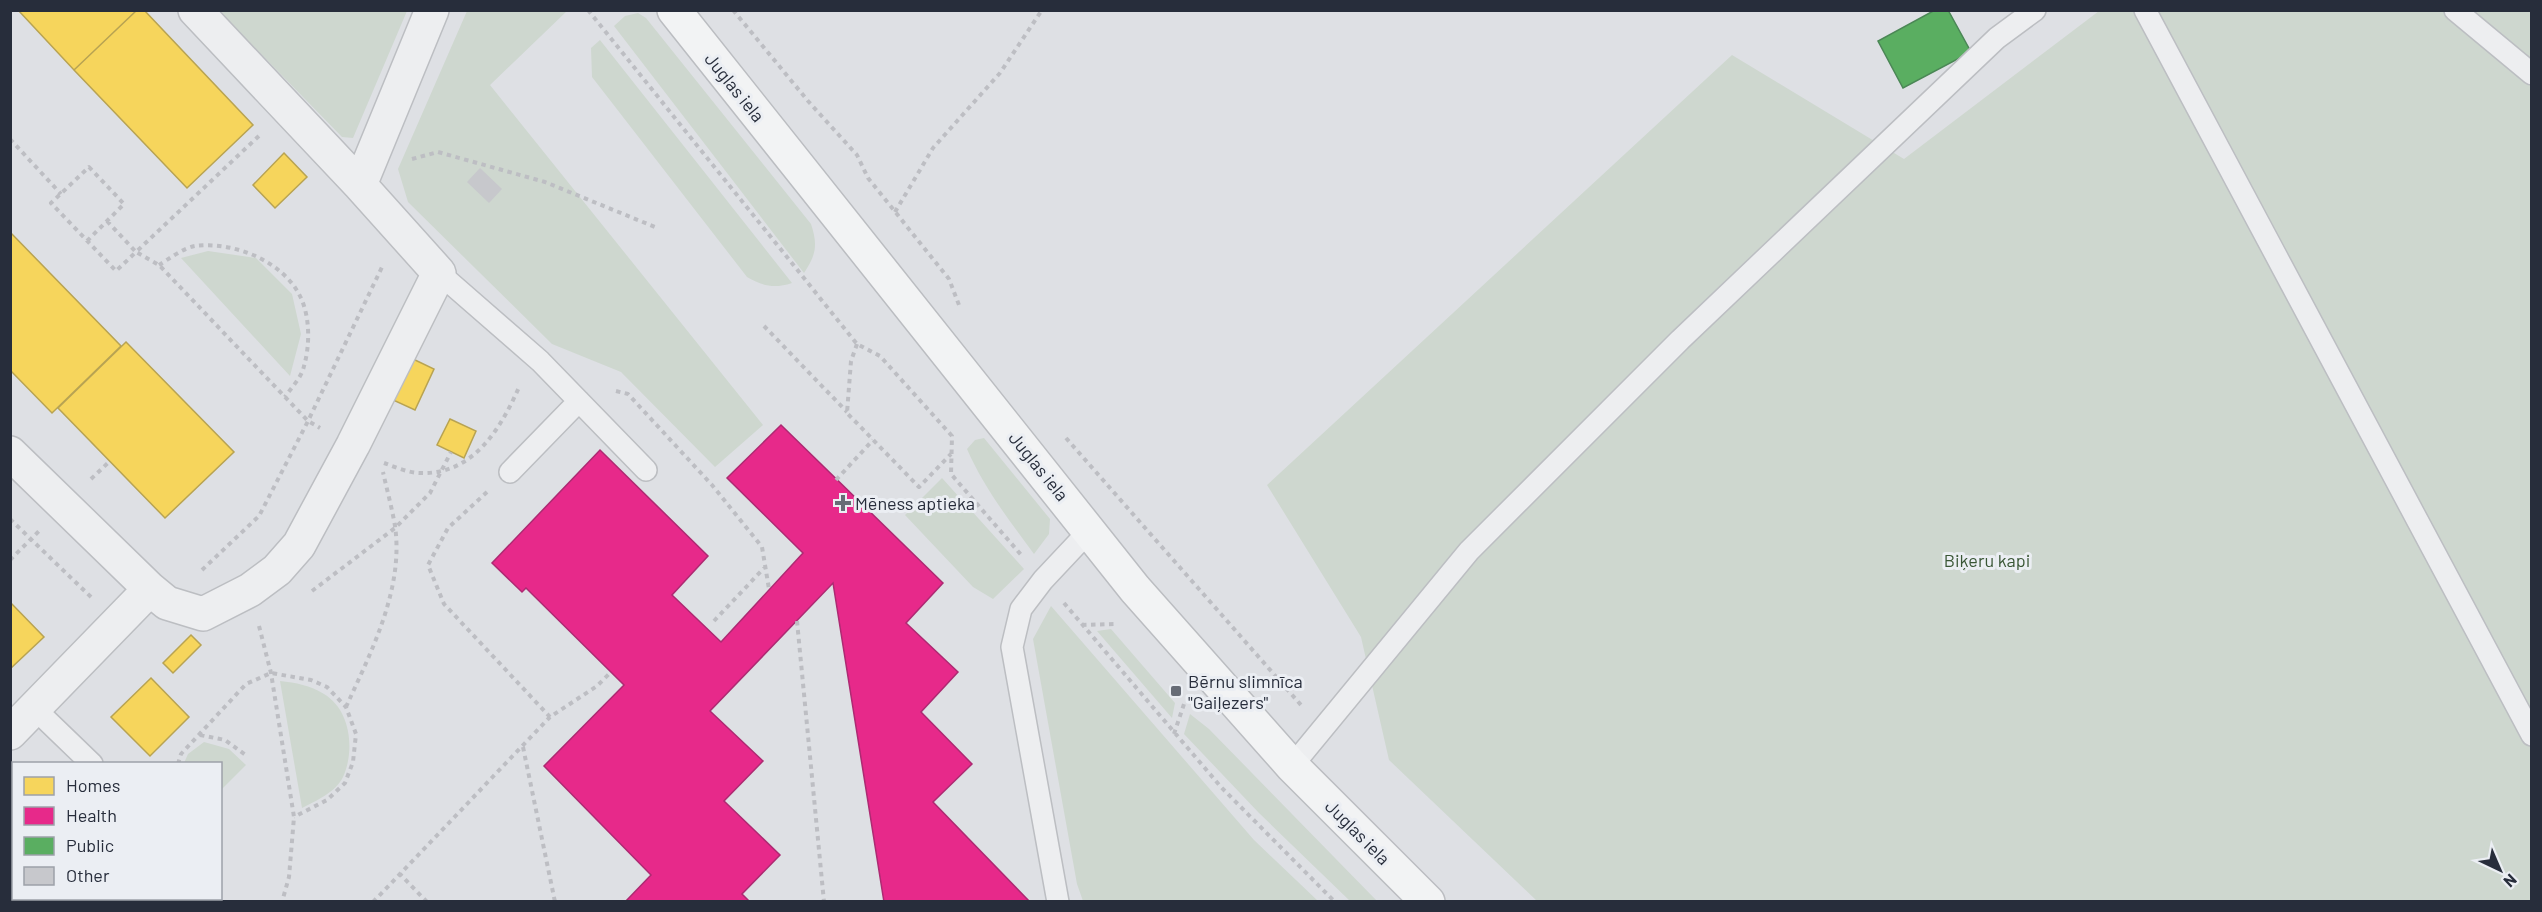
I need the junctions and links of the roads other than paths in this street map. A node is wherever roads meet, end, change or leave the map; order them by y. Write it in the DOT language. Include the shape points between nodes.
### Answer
graph roads {
  1 [pos="195,10"];
  2 [pos="432,10"];
  3 [pos="674,10"];
  4 [pos="2035,10"];
  5 [pos="2145,10"];
  6 [pos="2455,10"];
  7 [pos="2532,74"];
  8 [pos="360,184"];
  9 [pos="439,273"];
  10 [pos="579,401"];
  11 [pos="10,453"];
  12 [pos="646,470"];
  13 [pos="510,472"];
  14 [pos="1090,530"];
  15 [pos="159,596"];
  16 [pos="35,709"];
  17 [pos="10,733"];
  18 [pos="2532,735"];
  19 [pos="90,762"];
  20 [pos="1292,765"];
  21 [pos="1058,902"];
  22 [pos="1428,902"];
  1 -- 8 [label="street"];
  2 -- 8 [label="street"];
  3 -- 14 [label="main road, Juglas iela"];
  4 -- 20 [label="lane" via="1997,38 1680,340 1469,550"];
  5 -- 18 [label="lane"];
  6 -- 7 [label="lane"];
  8 -- 9 [label="street"];
  9 -- 10 [label="lane" via="534,355"];
  9 -- 15 [label="street" via="299,545 277,570 250,590 203,614"];
  10 -- 12 [label="lane"];
  10 -- 13 [label="lane"];
  11 -- 15 [label="street"];
  14 -- 20 [label="main road, Juglas iela" via="1135,589"];
  14 -- 21 [label="lane" via="1021,609 1012,647"];
  15 -- 16 [label="street" via="117,623"];
  16 -- 17 [label="street"];
  16 -- 19 [label="lane"];
  20 -- 22 [label="main road, Juglas iela"];
}
